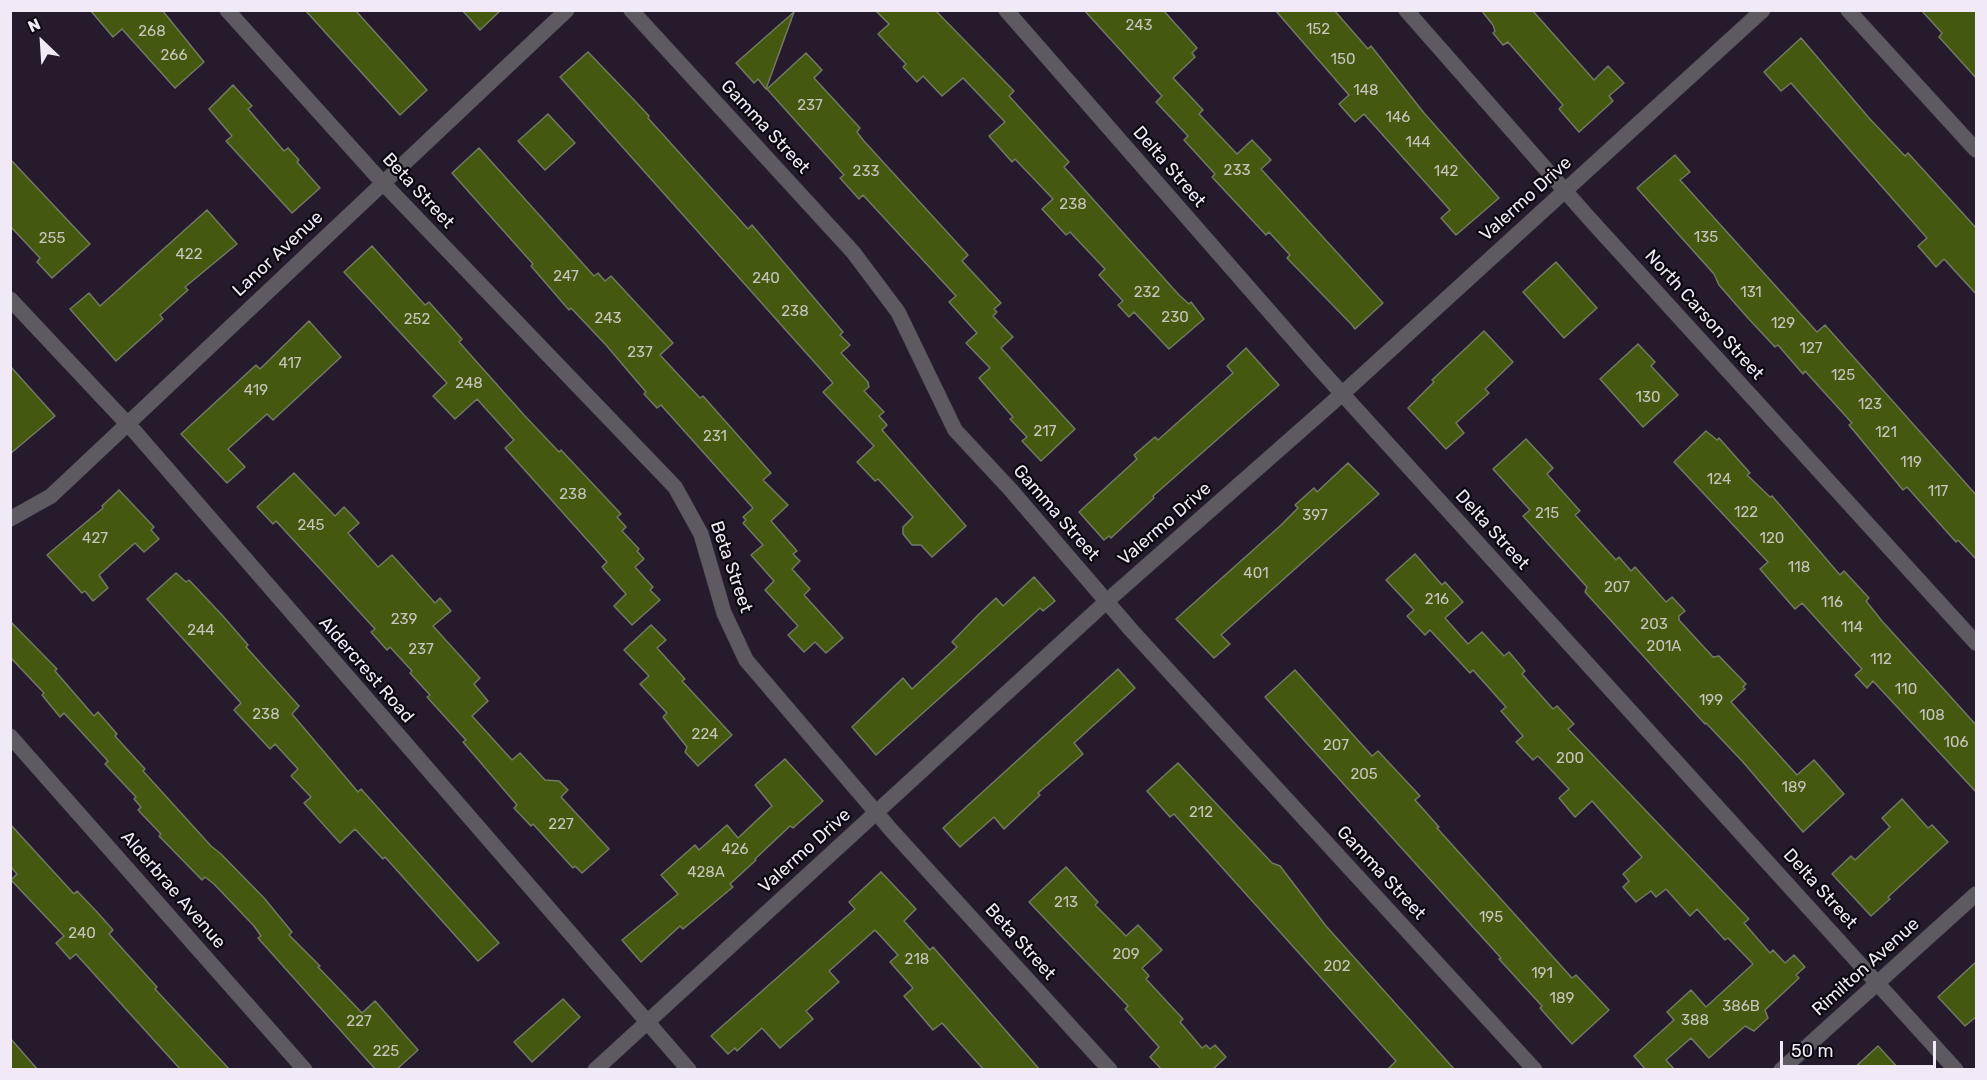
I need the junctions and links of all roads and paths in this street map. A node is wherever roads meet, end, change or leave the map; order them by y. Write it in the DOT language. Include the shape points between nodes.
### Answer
graph roads {
  1 [pos="227,10"];
  2 [pos="567,10"];
  3 [pos="631,10"];
  4 [pos="1006,10"];
  5 [pos="1406,10"];
  6 [pos="1763,10"];
  7 [pos="1848,10"];
  8 [pos="1977,150"];
  9 [pos="382,183"];
  10 [pos="1564,190"];
  11 [pos="10,299"];
  12 [pos="1342,394"];
  13 [pos="126,423"];
  14 [pos="10,519"];
  15 [pos="1107,601"];
  16 [pos="1977,643"];
  17 [pos="10,736"];
  18 [pos="876,813"];
  19 [pos="1977,894"];
  20 [pos="1878,982"];
  21 [pos="646,1022"];
  22 [pos="305,1070"];
  23 [pos="595,1070"];
  24 [pos="689,1070"];
  25 [pos="1110,1070"];
  26 [pos="1534,1070"];
  27 [pos="1781,1070"];
  28 [pos="1956,1070"];
  1 -- 9 [label="street, Beta Street"];
  2 -- 9 [label="street, Lanor Avenue"];
  3 -- 15 [label="street, Gamma Street" via="853,252 898,312 955,430"];
  4 -- 12 [label="street, Delta Street"];
  5 -- 10 [label="street, North Carson Street"];
  6 -- 10 [label="street, Valermo Drive"];
  7 -- 8 [label="street"];
  9 -- 13 [label="street, Lanor Avenue"];
  9 -- 18 [label="street, Beta Street" via="675,487 701,534 724,613 746,660"];
  10 -- 12 [label="street, Valermo Drive"];
  10 -- 16 [label="street, North Carson Street"];
  11 -- 13 [label="street, Aldercrest Road"];
  12 -- 15 [label="street, Valermo Drive"];
  12 -- 20 [label="street, Delta Street"];
  13 -- 14 [label="street, Lanor Avenue" via="51,496"];
  13 -- 21 [label="street, Aldercrest Road"];
  15 -- 18 [label="street, Valermo Drive"];
  15 -- 26 [label="street, Gamma Street"];
  17 -- 22 [label="street, Alderbrae Avenue"];
  18 -- 21 [label="street, Valermo Drive"];
  18 -- 25 [label="street, Beta Street"];
  19 -- 20 [label="street, Rimilton Avenue"];
  20 -- 27 [label="street, Rimilton Avenue"];
  20 -- 28 [label="street, Delta Street"];
  21 -- 23 [label="street, Valermo Drive"];
  21 -- 24 [label="street, Aldercrest Road"];
}
